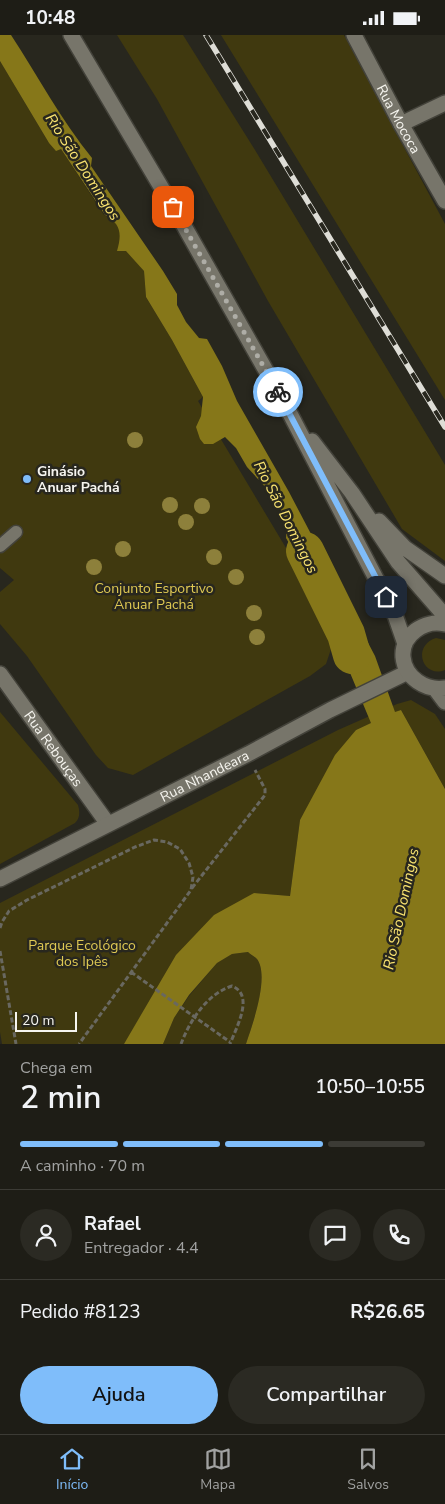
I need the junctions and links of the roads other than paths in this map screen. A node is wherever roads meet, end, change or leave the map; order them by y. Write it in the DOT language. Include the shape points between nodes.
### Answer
graph roads {
  1 [pos="71,35"];
  2 [pos="354,35"];
  3 [pos="445,103"];
  4 [pos="401,124"];
  5 [pos="445,201"];
  6 [pos="286,406"];
  7 [pos="352,493"];
  8 [pos="16,532"];
  9 [pos="0,546"];
  10 [pos="445,576"];
  11 [pos="445,616"];
  12 [pos="445,624"];
  13 [pos="405,644"];
  14 [pos="408,672"];
  15 [pos="0,674"];
  16 [pos="440,689"];
  17 [pos="445,702"];
  18 [pos="108,824"];
  19 [pos="0,879"];
  1 -- 6 [label="main road"];
  2 -- 4 [label="main road, Rua Mococa"];
  3 -- 4 [label="main road"];
  4 -- 5 [label="main road, Rua Mococa"];
  6 -- 7 [label="main road"];
  6 -- 13 [label="main road" via="395,615"];
  7 -- 10 [label="main road" via="405,548"];
  7 -- 11 [label="main road" via="398,562"];
  8 -- 9 [label="lane"];
  12 -- 13 [label="main road" via="424,625"];
  13 -- 14 [label="main road" via="403,657"];
  14 -- 16 [label="main road" via="419,683"];
  14 -- 18 [label="main road, Rua Nhandeara"];
  15 -- 18 [label="main road, Rua Rebouças"];
  16 -- 17 [label="main road"];
  18 -- 19 [label="main road, Rua Nhandeara"];
}
